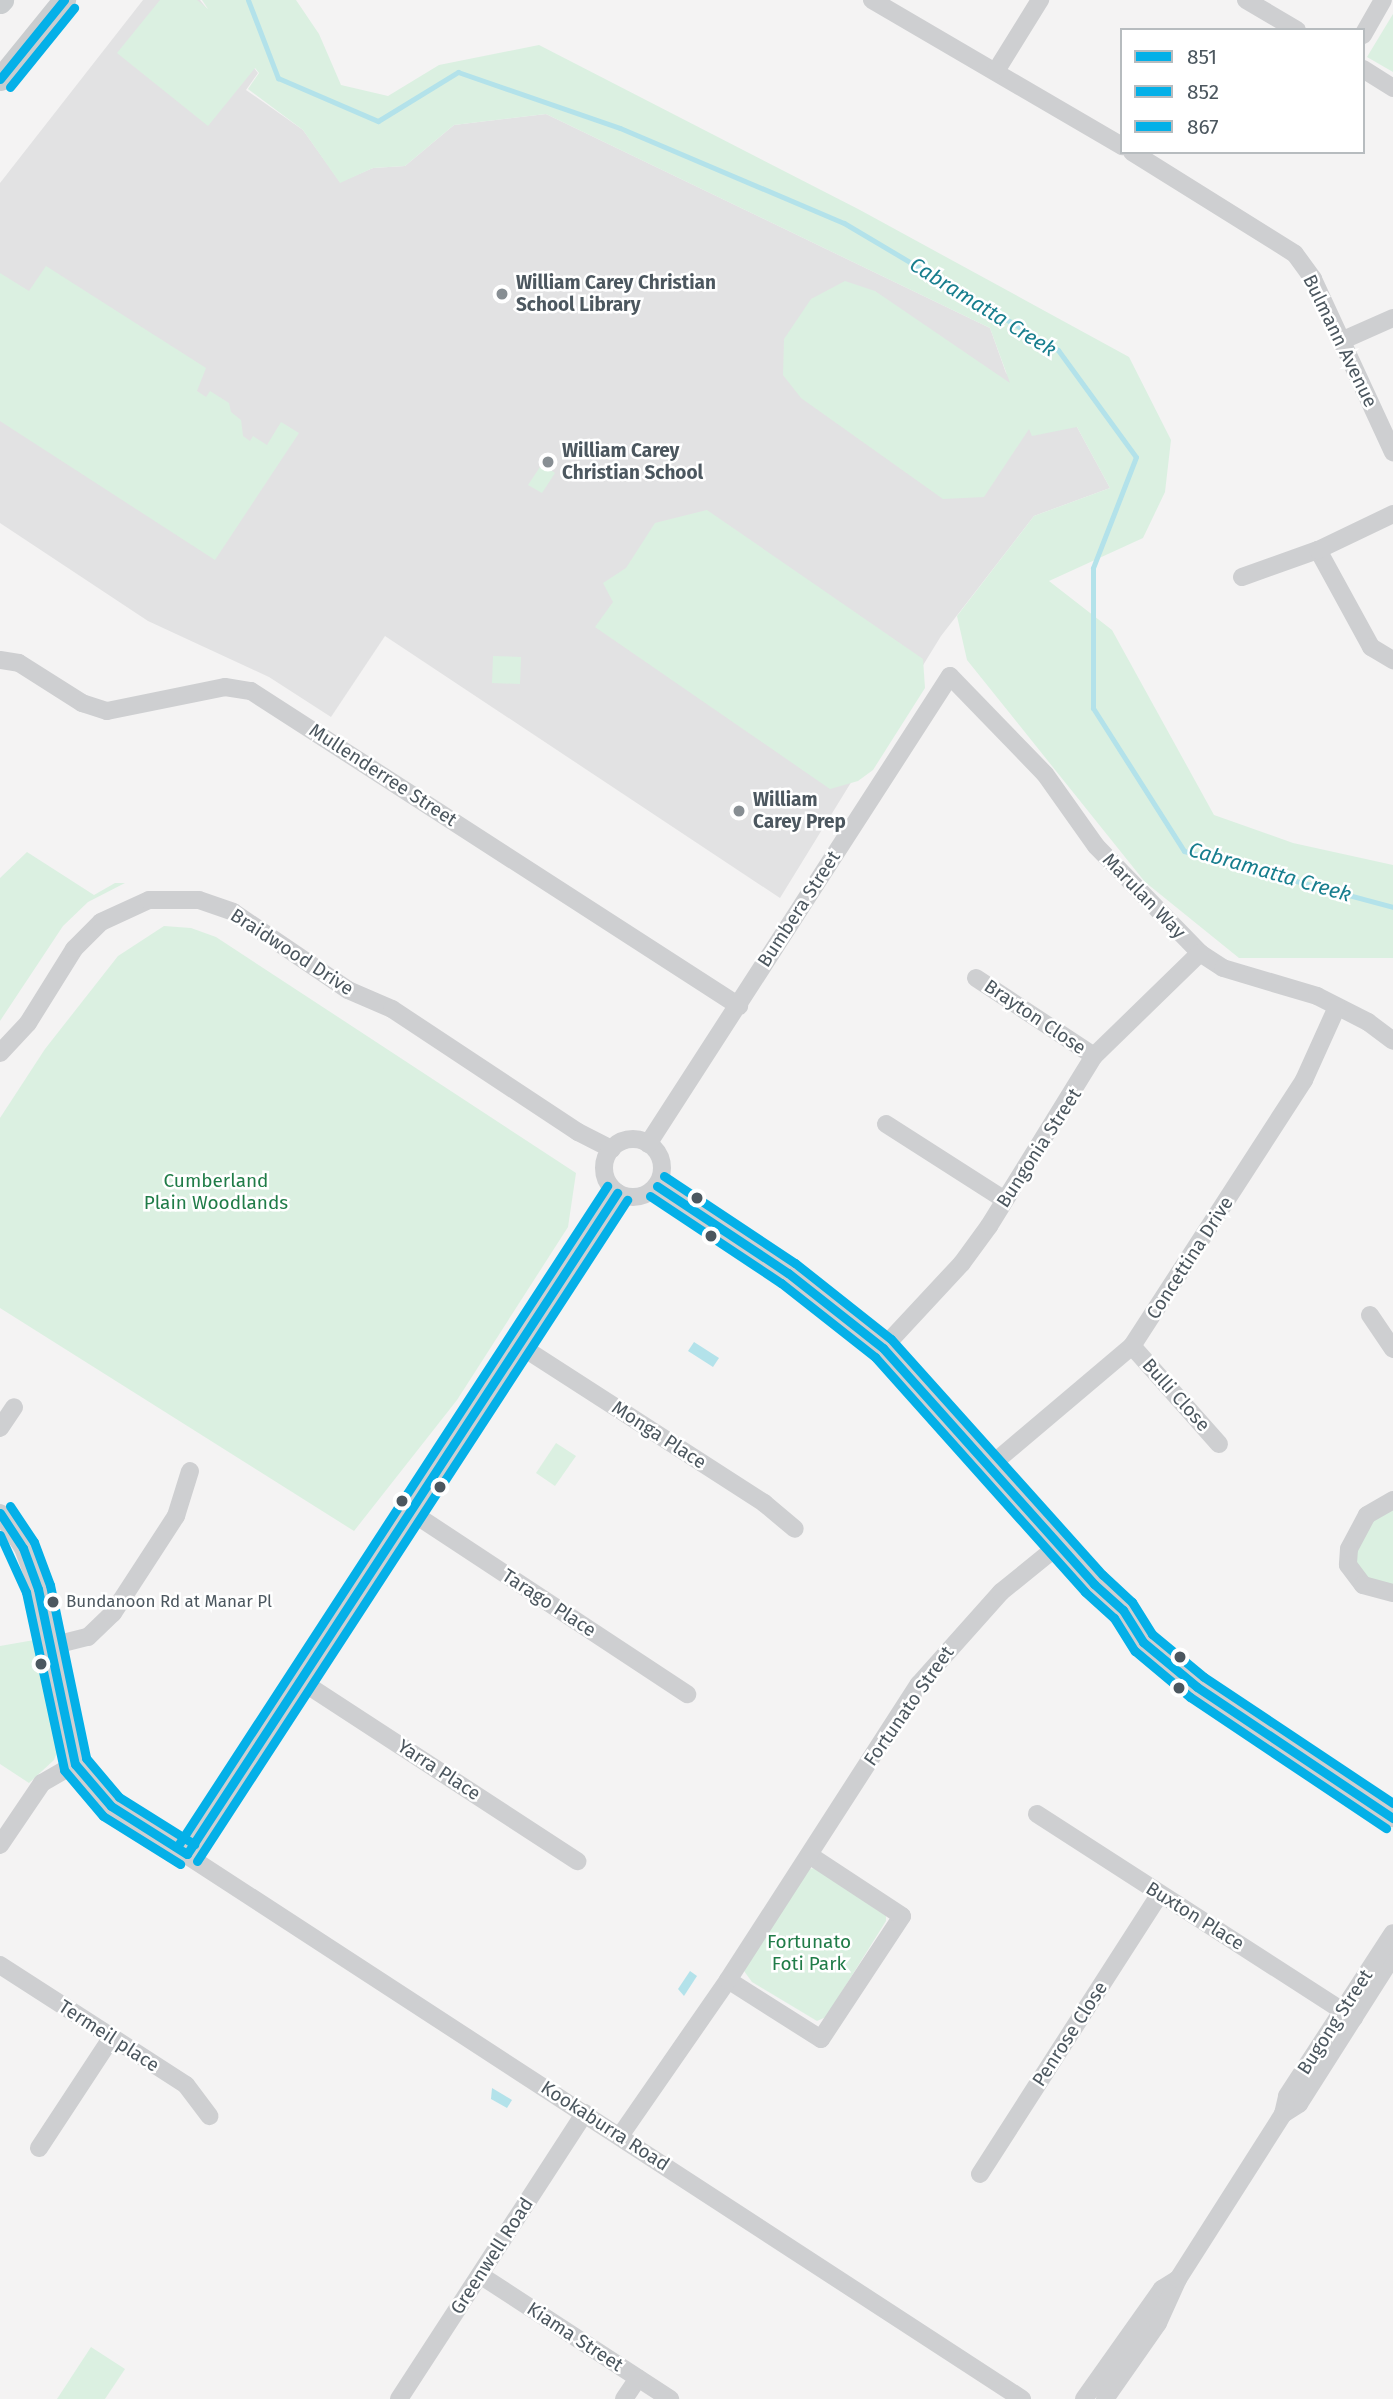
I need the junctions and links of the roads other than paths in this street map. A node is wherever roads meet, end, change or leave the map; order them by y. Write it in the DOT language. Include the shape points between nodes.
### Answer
graph roads {
  1 [pos="64,0"];
  2 [pos="872,0"];
  3 [pos="1040,0"];
  4 [pos="1246,0"];
  5 [pos="1383,0"];
  6 [pos="1294,28"];
  7 [pos="1365,32"];
  8 [pos="1365,70"];
  9 [pos="996,71"];
  10 [pos="0,79"];
  11 [pos="1393,88"];
  12 [pos="1120,145"];
  13 [pos="1135,154"];
  14 [pos="1393,318"];
  15 [pos="1341,341"];
  16 [pos="1393,452"];
  17 [pos="1393,514"];
  18 [pos="1318,550"];
  19 [pos="1242,577"];
  20 [pos="0,660"];
  21 [pos="1393,660"];
  22 [pos="950,676"];
  23 [pos="1200,953"];
  24 [pos="976,978"];
  25 [pos="739,1006"];
  26 [pos="1337,1007"];
  27 [pos="1393,1041"];
  28 [pos="0,1053"];
  29 [pos="1094,1056"];
  30 [pos="886,1124"];
  31 [pos="648,1144"];
  32 [pos="612,1149"];
  33 [pos="656,1186"];
  34 [pos="617,1193"];
  35 [pos="1005,1200"];
  36 [pos="1370,1315"];
  37 [pos="519,1345"];
  38 [pos="1132,1346"];
  39 [pos="883,1348"];
  40 [pos="1393,1349"];
  41 [pos="14,1407"];
  42 [pos="0,1428"];
  43 [pos="1219,1444"];
  44 [pos="990,1466"];
  45 [pos="190,1471"];
  46 [pos="1393,1500"];
  47 [pos="411,1512"];
  48 [pos="0,1513"];
  49 [pos="795,1529"];
  50 [pos="1059,1545"];
  51 [pos="1393,1593"];
  52 [pos="51,1646"];
  53 [pos="301,1681"];
  54 [pos="687,1694"];
  55 [pos="75,1764"];
  56 [pos="1037,1814"];
  57 [pos="1393,1818"];
  58 [pos="0,1846"];
  59 [pos="187,1854"];
  60 [pos="808,1855"];
  61 [pos="577,1861"];
  62 [pos="1160,1894"];
  63 [pos="1393,1933"];
  64 [pos="1393,1956"];
  65 [pos="0,1965"];
  66 [pos="728,1980"];
  67 [pos="1348,2014"];
  68 [pos="111,2037"];
  69 [pos="584,2113"];
  70 [pos="209,2116"];
  71 [pos="620,2136"];
  72 [pos="39,2148"];
  73 [pos="980,2174"];
  74 [pos="480,2275"];
  75 [pos="1178,2279"];
  76 [pos="638,2378"];
  77 [pos="398,2399"];
  78 [pos="624,2399"];
  79 [pos="670,2399"];
  80 [pos="1022,2399"];
  81 [pos="1084,2399"];
  82 [pos="1105,2399"];
  1 -- 10 [label="main road"];
  2 -- 9 [label="street"];
  3 -- 9 [label="street"];
  4 -- 6 [label="street"];
  5 -- 7 [label="street"];
  8 -- 11 [label="street"];
  9 -- 12 [label="street"];
  13 -- 15 [label="street, Bulmann Avenue" via="1295,254 1313,279"];
  14 -- 15 [label="street"];
  15 -- 16 [label="street, Bulmann Avenue"];
  17 -- 18 [label="street"];
  18 -- 19 [label="street"];
  18 -- 21 [label="street" via="1371,647"];
  20 -- 25 [label="street, Mullenderree Street" via="26,667 98,710 225,687 251,691"];
  22 -- 23 [label="street, Marulan Way" via="1045,774 1096,846"];
  22 -- 25 [label="street, Bumbera Street"];
  23 -- 26 [label="street, Marulan Way" via="1223,968 1317,996"];
  23 -- 29 [label="street, Bungonia Street"];
  24 -- 29 [label="street, Brayton Close"];
  25 -- 31 [label="street, Bumbera Street"];
  26 -- 27 [label="street, Marulan Way"];
  26 -- 38 [label="street, Concettina Drive" via="1304,1080"];
  28 -- 32 [label="street, Braidwood Drive" via="28,1023 74,949 100,922 149,900 199,900 233,912 348,990 404,1016 578,1132"];
  29 -- 35 [label="street, Bungonia Street"];
  30 -- 35 [label="street"];
  31 -- 32 [label="street" via="629,1140"];
  31 -- 33 [label="street" via="662,1167"];
  32 -- 34 [label="street" via="604,1172"];
  33 -- 34 [label="street" via="642,1196"];
  33 -- 39 [label="street" via="789,1273"];
  34 -- 37 [label="street"];
  35 -- 39 [label="street, Bungonia Street" via="962,1263"];
  36 -- 40 [label="street"];
  37 -- 47 [label="street"];
  37 -- 49 [label="street, Monga Place" via="764,1503"];
  38 -- 43 [label="street, Bulli Close"];
  38 -- 44 [label="street, Concettina Drive"];
  39 -- 44 [label="street"];
  41 -- 42 [label="street"];
  44 -- 50 [label="street"];
  45 -- 52 [label="street" via="176,1517 113,1613 89,1637"];
  46 -- 51 [label="street" via="1367,1515 1349,1549 1348,1564 1363,1585"];
  47 -- 53 [label="street"];
  47 -- 54 [label="street, Tarago Place"];
  48 -- 52 [label="street" via="28,1558"];
  50 -- 57 [label="street" via="1123,1610 1143,1642 1197,1687"];
  50 -- 60 [label="street, Fortunato Street" via="1001,1592 927,1674"];
  52 -- 55 [label="street"];
  53 -- 59 [label="street"];
  53 -- 61 [label="street, Yarra Place"];
  55 -- 58 [label="street" via="42,1783"];
  55 -- 59 [label="street, Kookaburra Road" via="111,1806"];
  56 -- 62 [label="street, Buxton Place"];
  59 -- 69 [label="street, Kookaburra Road"];
  60 -- 66 [label="street, Fortunato Street"];
  60 -- 66 [label="street" via="902,1916 821,2039"];
  62 -- 67 [label="street, Buxton Place"];
  62 -- 73 [label="street, Penrose Close"];
  63 -- 67 [label="street, Bugong Street"];
  64 -- 67 [label="street, Bugong Street"];
  65 -- 68 [label="street, Termeil place"];
  66 -- 71 [label="street, Fortunato Street"];
  67 -- 75 [label="street, Bugong Street" via="1287,2096 1283,2114"];
  68 -- 70 [label="street, Termeil place" via="186,2085"];
  68 -- 72 [label="street"];
  69 -- 71 [label="street, Kookaburra Road"];
  69 -- 74 [label="street, Greenwell Road"];
  71 -- 80 [label="street, Kookaburra Road"];
  74 -- 76 [label="street, Kiama Street"];
  74 -- 77 [label="street, Greenwell Road"];
  75 -- 81 [label="street, Bugong Street" via="1162,2289"];
  75 -- 82 [label="street, Bugong Street" via="1158,2323"];
  76 -- 78 [label="street"];
  76 -- 79 [label="street, Kiama Street"];
}
